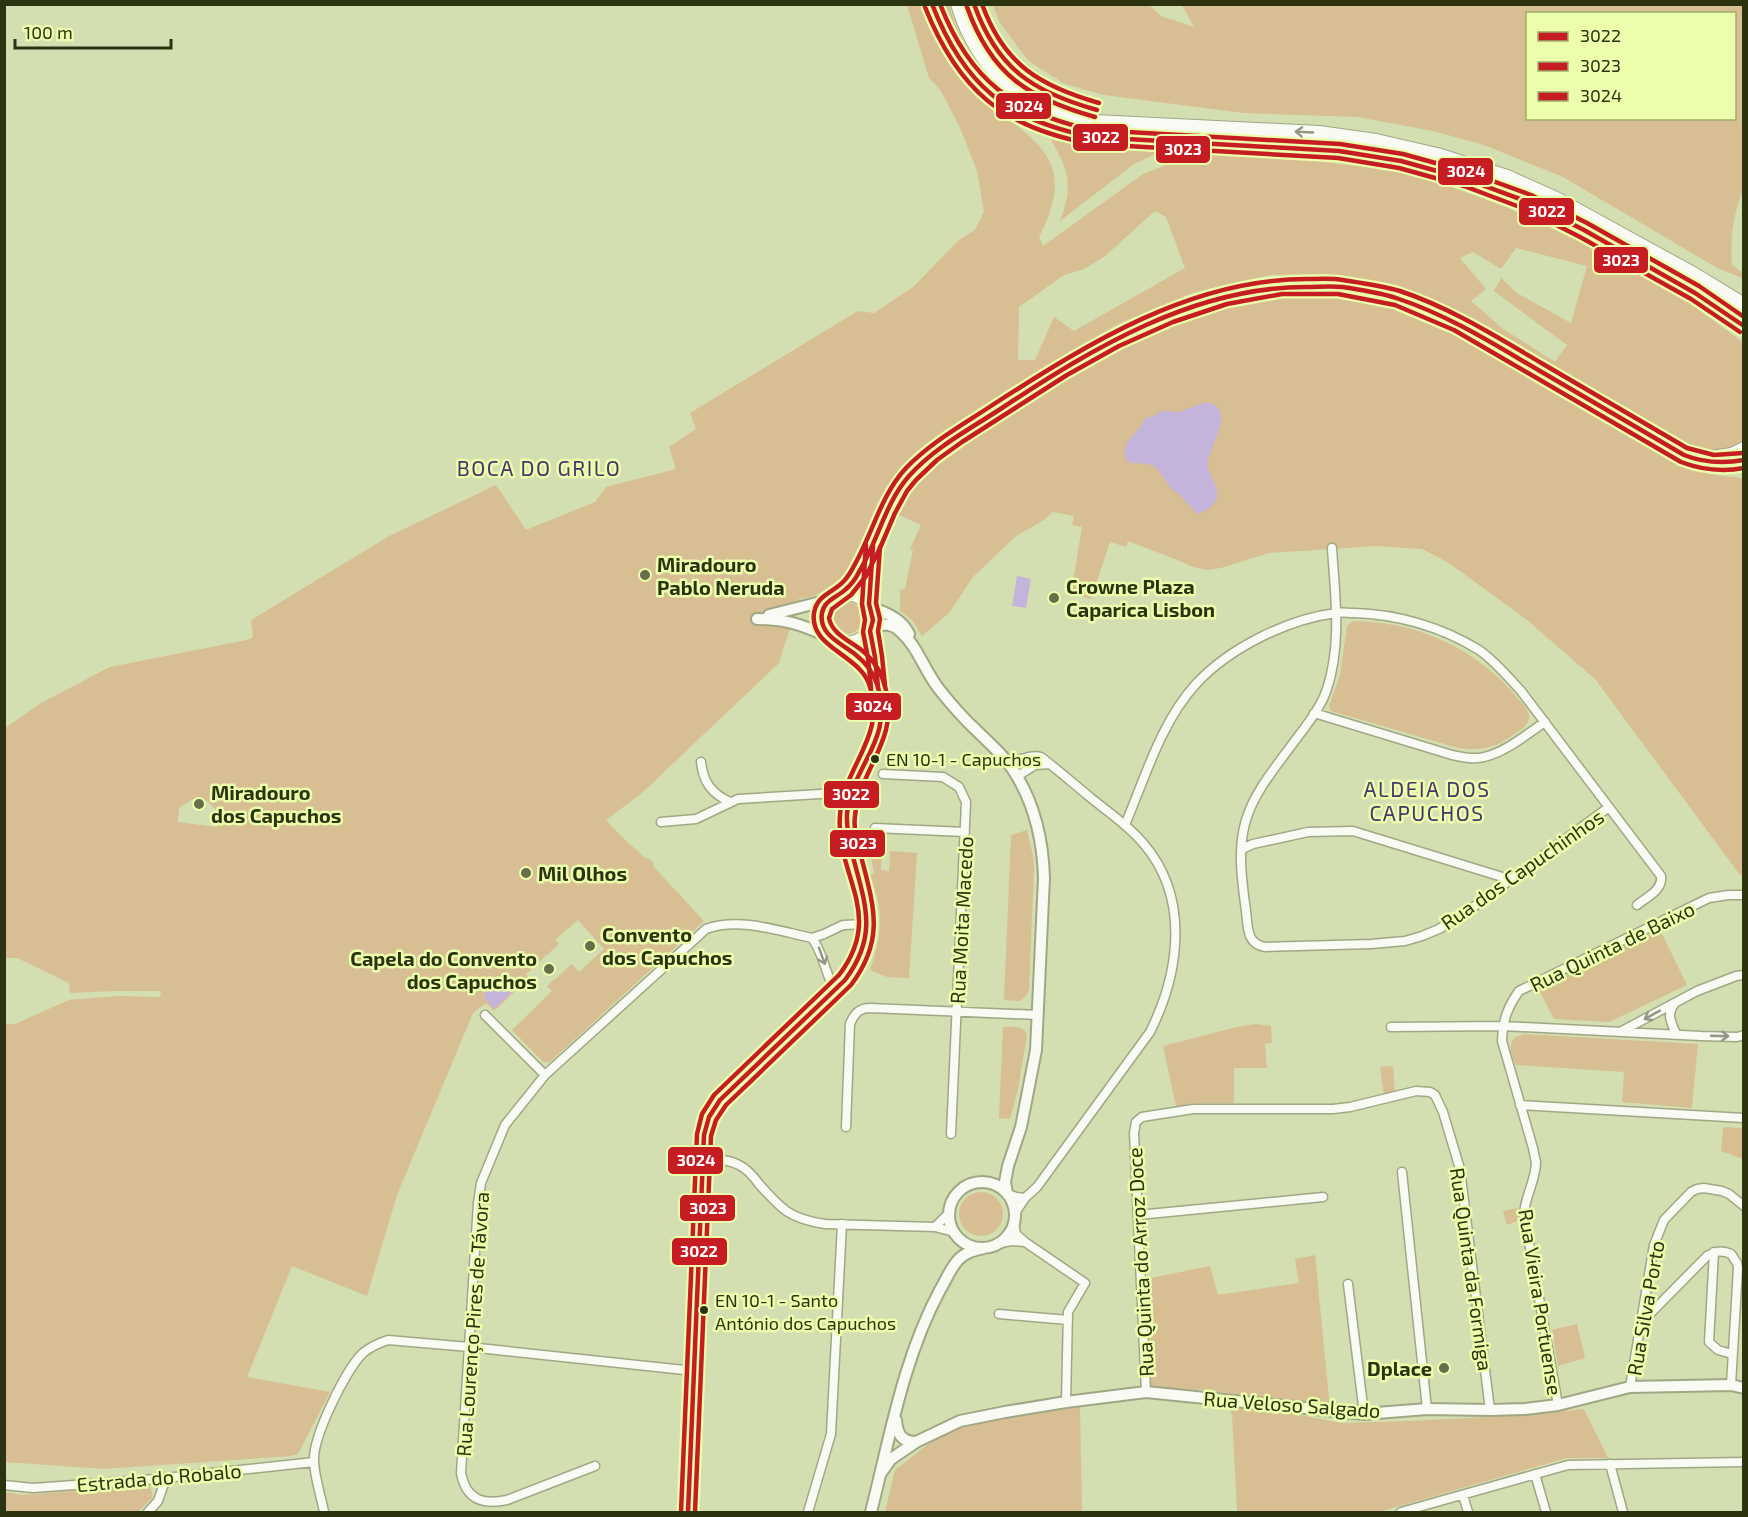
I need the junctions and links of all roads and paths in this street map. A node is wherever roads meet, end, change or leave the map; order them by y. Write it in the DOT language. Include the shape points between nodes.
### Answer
graph roads {
  1 [pos="932,4"];
  2 [pos="958,4"];
  3 [pos="1743,305"];
  4 [pos="1743,326"];
  5 [pos="1743,449"];
  6 [pos="1674,450"];
  7 [pos="1743,460"];
  8 [pos="1712,464"];
  9 [pos="1743,465"];
  10 [pos="872,548"];
  11 [pos="1332,548"];
  12 [pos="842,593"];
  13 [pos="829,600"];
  14 [pos="870,606"];
  15 [pos="1336,612"];
  16 [pos="871,628"];
  17 [pos="834,640"];
  18 [pos="912,645"];
  19 [pos="877,682"];
  20 [pos="1314,713"];
  21 [pos="1545,722"];
  22 [pos="701,762"];
  23 [pos="1007,762"];
  24 [pos="1049,765"];
  25 [pos="883,774"];
  26 [pos="1018,776"];
  27 [pos="853,792"];
  28 [pos="730,802"];
  29 [pos="1609,807"];
  30 [pos="661,822"];
  31 [pos="1125,825"];
  32 [pos="875,828"];
  33 [pos="965,832"];
  34 [pos="1242,849"];
  35 [pos="1512,880"];
  36 [pos="1743,895"];
  37 [pos="1637,905"];
  38 [pos="868,924"];
  39 [pos="812,938"];
  40 [pos="1743,975"];
  41 [pos="835,990"];
  42 [pos="1677,1001"];
  43 [pos="957,1012"];
  44 [pos="485,1015"];
  45 [pos="1038,1015"];
  46 [pos="1503,1026"];
  47 [pos="1390,1028"];
  48 [pos="1620,1032"];
  49 [pos="1676,1034"];
  50 [pos="1743,1035"];
  51 [pos="545,1075"];
  52 [pos="1435,1095"];
  53 [pos="1520,1105"];
  54 [pos="1743,1118"];
  55 [pos="846,1127"];
  56 [pos="951,1134"];
  57 [pos="702,1158"];
  58 [pos="1008,1166"];
  59 [pos="1402,1172"];
  60 [pos="991,1183"];
  61 [pos="1007,1194"];
  62 [pos="1323,1197"];
  63 [pos="1025,1198"];
  64 [pos="1743,1206"];
  65 [pos="949,1213"];
  66 [pos="1138,1215"];
  67 [pos="1015,1221"];
  68 [pos="842,1224"];
  69 [pos="935,1227"];
  70 [pos="955,1234"];
  71 [pos="1025,1242"];
  72 [pos="1000,1243"];
  73 [pos="984,1248"];
  74 [pos="1714,1252"];
  75 [pos="959,1259"];
  76 [pos="1348,1284"];
  77 [pos="999,1314"];
  78 [pos="1068,1320"];
  79 [pos="1641,1323"];
  80 [pos="469,1347"];
  81 [pos="1732,1354"];
  82 [pos="694,1371"];
  83 [pos="1731,1385"];
  84 [pos="1630,1387"];
  85 [pos="1743,1388"];
  86 [pos="1146,1392"];
  87 [pos="1066,1402"];
  88 [pos="1557,1405"];
  89 [pos="1427,1409"];
  90 [pos="1490,1410"];
  91 [pos="895,1414"];
  92 [pos="1364,1414"];
  93 [pos="901,1437"];
  94 [pos="916,1442"];
  95 [pos="888,1443"];
  96 [pos="899,1455"];
  97 [pos="314,1462"];
  98 [pos="1743,1462"];
  99 [pos="1610,1464"];
  100 [pos="595,1466"];
  101 [pos="881,1473"];
  102 [pos="1535,1474"];
  103 [pos="166,1478"];
  104 [pos="4,1485"];
  105 [pos="1463,1495"];
  106 [pos="148,1512"];
  107 [pos="324,1512"];
  108 [pos="688,1512"];
  109 [pos="808,1512"];
  110 [pos="872,1512"];
  111 [pos="1401,1512"];
  112 [pos="1468,1512"];
  113 [pos="1546,1512"];
  114 [pos="1623,1512"];
  1 -- 4 [label="main road" via="945,38 982,87 1007,107 1046,126 1092,137 1339,151 1447,173 1563,218 1685,287"];
  3 -- 2 [label="main road, one-way" via="1558,200 1507,177 1437,154 1329,134 1095,122 1052,111 1034,104 995,74 969,34"];
  5 -- 6 [label="main road" via="1711,458"];
  6 -- 8 [label="main road"];
  6 -- 10 [label="main road" via="1431,310 1353,289 1316,285 1263,288 1199,304 1113,339 953,441 923,463 901,487 886,511"];
  7 -- 8 [label="main road"];
  8 -- 9 [label="main road"];
  10 -- 12 [label="main road"];
  10 -- 14 [label="main road"];
  11 -- 15 [label="street, Rua dos Capuchinhos"];
  12 -- 13 [label="main road"];
  12 -- 14 [label="main road" via="857,594"];
  13 -- 17 [label="main road" via="822,621"];
  13 -- 17 [label="street" via="757,618 789,621"];
  14 -- 16 [label="main road"];
  14 -- 18 [label="street" via="903,624"];
  15 -- 20 [label="street, Rua dos Capuchinhos" via="1332,671"];
  15 -- 21 [label="street" via="1367,613 1424,624 1479,650 1498,665"];
  15 -- 31 [label="street" via="1262,636 1225,657 1196,684 1160,741"];
  16 -- 17 [label="main road" via="855,643"];
  16 -- 18 [label="street" via="890,625"];
  16 -- 19 [label="main road"];
  17 -- 19 [label="main road" via="858,656"];
  18 -- 23 [label="street" via="939,689"];
  19 -- 27 [label="main road" via="881,724"];
  20 -- 21 [label="street" via="1468,758 1498,753"];
  20 -- 34 [label="street, Rua dos Capuchinhos" via="1252,804"];
  21 -- 29 [label="street"];
  22 -- 28 [label="street" via="710,790"];
  23 -- 24 [label="street" via="1035,756"];
  23 -- 26 [label="street"];
  24 -- 26 [label="street" via="1035,765"];
  24 -- 31 [label="street"];
  25 -- 33 [label="street, Rua Moita Macedo" via="951,780 966,802"];
  26 -- 45 [label="street" via="1036,818 1043,851"];
  27 -- 28 [label="street"];
  27 -- 38 [label="main road" via="847,821"];
  28 -- 30 [label="street" via="696,819"];
  29 -- 35 [label="street, Rua dos Capuchinhos"];
  29 -- 37 [label="street" via="1662,882"];
  31 -- 63 [label="street" via="1152,855 1170,891 1176,935 1170,979 1150,1032"];
  32 -- 33 [label="street"];
  33 -- 43 [label="street, Rua Moita Macedo"];
  34 -- 35 [label="street" via="1308,832 1353,831"];
  34 -- 35 [label="street, Rua dos Capuchinhos" via="1248,931 1252,941 1265,946 1405,941 1439,929"];
  36 -- 46 [label="street, Rua Quinta de Baixo" via="1709,898 1519,991"];
  38 -- 39 [label="street" via="843,925"];
  38 -- 41 [label="main road" via="866,944 858,962"];
  39 -- 41 [label="street, one-way"];
  39 -- 51 [label="street, Rua Lourenço Pires de Távora" via="745,925 725,924 706,929"];
  40 -- 42 [label="street"];
  41 -- 57 [label="main road" via="720,1100 709,1117"];
  42 -- 48 [label="street, one-way"];
  42 -- 49 [label="street" via="1669,1019"];
  43 -- 45 [label="street"];
  43 -- 55 [label="street" via="864,1008 854,1015 850,1024"];
  43 -- 56 [label="street, Rua Moita Macedo"];
  44 -- 51 [label="street"];
  45 -- 58 [label="street" via="1030,1086"];
  46 -- 47 [label="street"];
  46 -- 48 [label="street"];
  46 -- 53 [label="street, Rua Vieira Portuense" via="1503,1050"];
  48 -- 49 [label="street"];
  49 -- 50 [label="street, one-way"];
  51 -- 80 [label="street, Rua Lourenço Pires de Távora" via="505,1125 481,1183"];
  52 -- 66 [label="street, Rua Quinta do Arroz Doce" via="1416,1091 1333,1109 1193,1109 1142,1117 1136,1122 1134,1133"];
  52 -- 90 [label="street, Rua Quinta da Formiga" via="1460,1170"];
  53 -- 54 [label="street"];
  53 -- 88 [label="street, Rua Vieira Portuense" via="1536,1164 1524,1214"];
  57 -- 68 [label="street" via="739,1165 783,1210 812,1222"];
  57 -- 82 [label="main road"];
  58 -- 60 [label="street"];
  58 -- 61 [label="street"];
  59 -- 89 [label="street"];
  60 -- 61 [label="street"];
  60 -- 65 [label="street" via="969,1184 954,1198"];
  61 -- 63 [label="street"];
  61 -- 67 [label="street"];
  62 -- 66 [label="street"];
  63 -- 67 [label="street"];
  64 -- 79 [label="street, Rua Silva Porto" via="1722,1191 1697,1189 1664,1220 1654,1245"];
  65 -- 69 [label="street"];
  65 -- 70 [label="street"];
  66 -- 86 [label="street, Rua Quinta do Arroz Doce"];
  67 -- 71 [label="street" via="1016,1234"];
  67 -- 72 [label="street"];
  68 -- 69 [label="street"];
  68 -- 109 [label="street" via="831,1434"];
  69 -- 70 [label="street"];
  70 -- 73 [label="street" via="966,1244"];
  70 -- 75 [label="street"];
  71 -- 72 [label="street"];
  71 -- 78 [label="street" via="1085,1283 1070,1307"];
  72 -- 73 [label="street"];
  73 -- 75 [label="street"];
  74 -- 79 [label="street"];
  74 -- 81 [label="street" via="1709,1342"];
  74 -- 81 [label="street" via="1731,1254 1737,1263"];
  75 -- 91 [label="street" via="923,1324"];
  76 -- 92 [label="street"];
  77 -- 78 [label="street"];
  78 -- 87 [label="street"];
  79 -- 84 [label="street, Rua Silva Porto"];
  80 -- 82 [label="street"];
  80 -- 97 [label="street" via="388,1340 362,1354 321,1426"];
  80 -- 100 [label="street, Rua Lourenço Pires de Távora" via="461,1473 468,1491 485,1502 495,1503"];
  81 -- 83 [label="street"];
  82 -- 108 [label="main road"];
  83 -- 84 [label="street, Rua Veloso Salgado"];
  83 -- 85 [label="street, Rua Veloso Salgado"];
  84 -- 88 [label="street, Rua Veloso Salgado"];
  86 -- 87 [label="street, Rua Veloso Salgado"];
  86 -- 92 [label="street, Rua Veloso Salgado"];
  87 -- 94 [label="street, Rua Veloso Salgado" via="960,1421"];
  88 -- 90 [label="street, Rua Veloso Salgado"];
  89 -- 90 [label="street, Rua Veloso Salgado"];
  89 -- 92 [label="street, Rua Veloso Salgado"];
  91 -- 93 [label="street"];
  91 -- 95 [label="street"];
  93 -- 94 [label="street"];
  93 -- 95 [label="street"];
  94 -- 96 [label="street, Rua Veloso Salgado"];
  95 -- 96 [label="street"];
  95 -- 101 [label="street"];
  96 -- 101 [label="street, Rua Veloso Salgado"];
  97 -- 103 [label="street, Estrada do Robalo"];
  97 -- 107 [label="street"];
  98 -- 99 [label="street"];
  99 -- 102 [label="street" via="1568,1465"];
  99 -- 114 [label="street"];
  101 -- 110 [label="street"];
  102 -- 105 [label="street"];
  102 -- 113 [label="street"];
  103 -- 104 [label="street, Estrada do Robalo" via="33,1488"];
  103 -- 106 [label="street" via="158,1501"];
  105 -- 111 [label="street"];
  105 -- 112 [label="street"];
}
